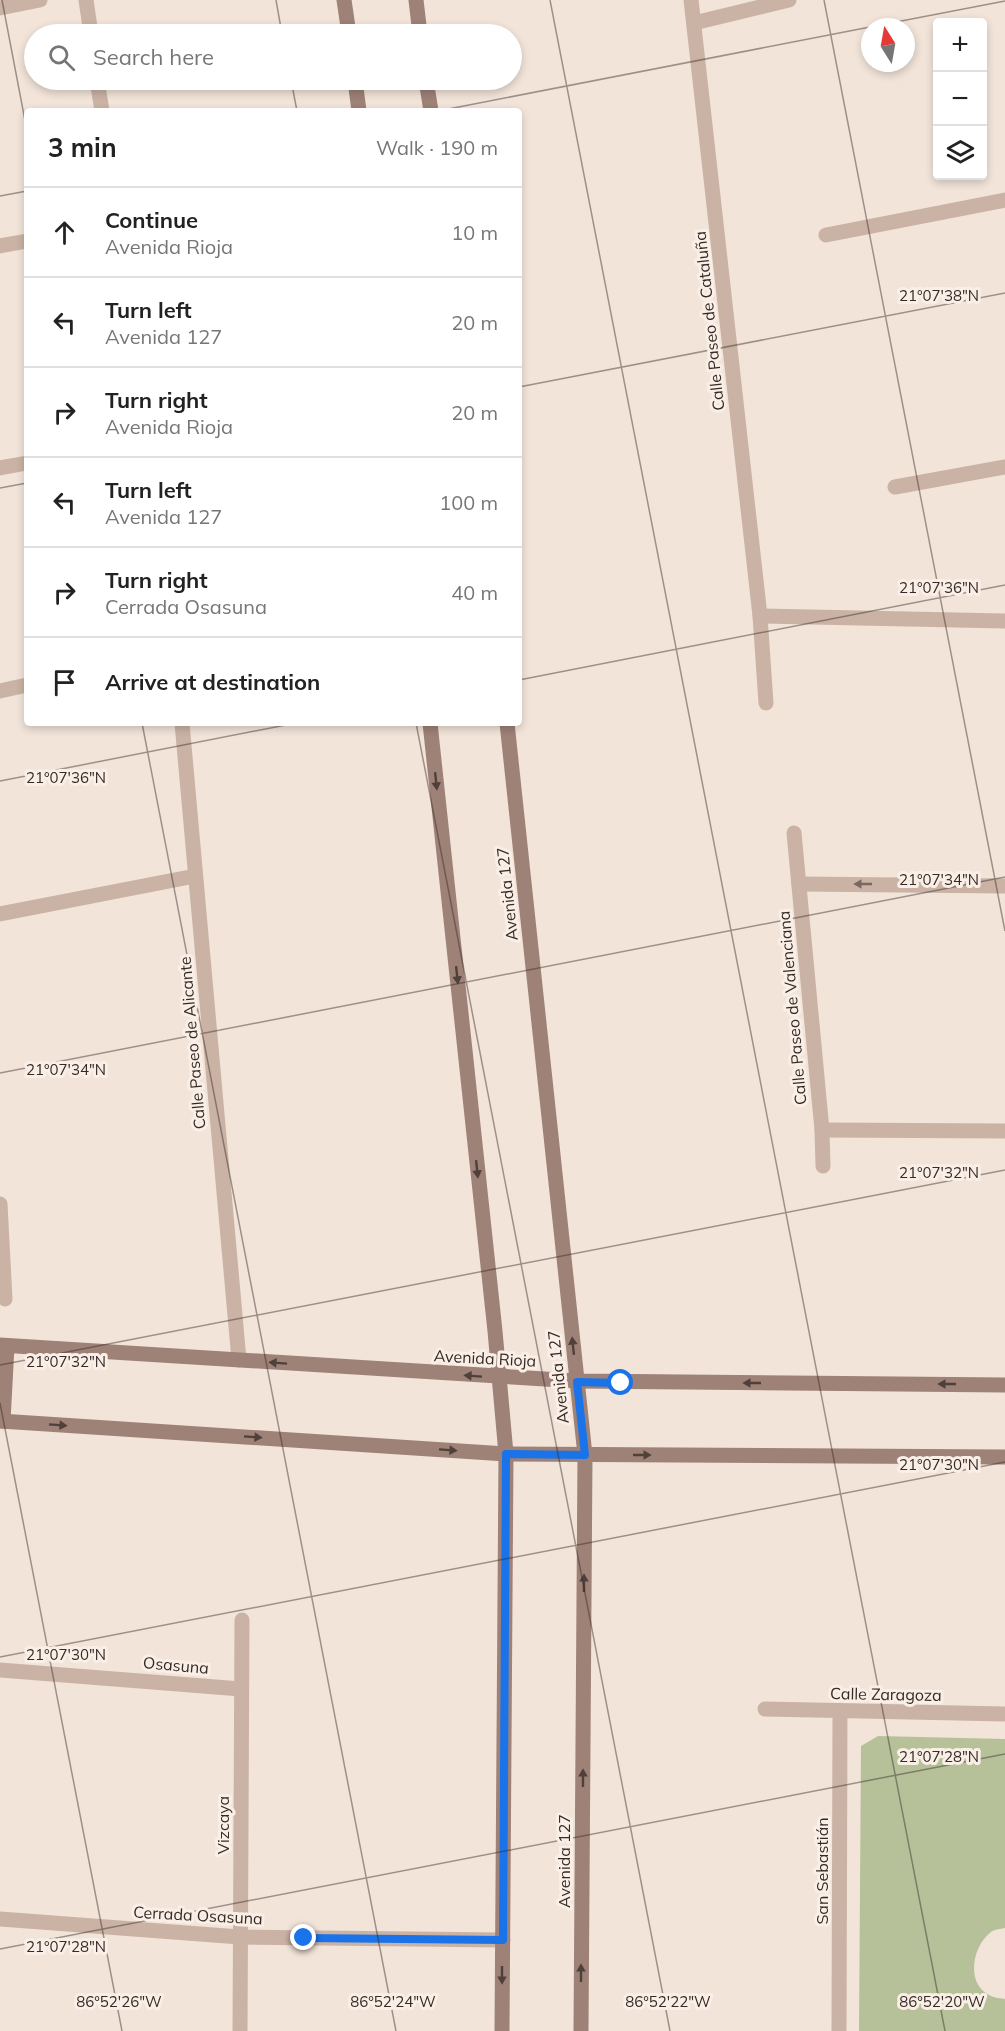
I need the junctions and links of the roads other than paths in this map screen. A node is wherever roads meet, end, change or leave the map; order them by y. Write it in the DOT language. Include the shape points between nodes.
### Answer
graph roads {
  1 [pos="40,0"];
  2 [pos="86,0"];
  3 [pos="344,0"];
  4 [pos="416,0"];
  5 [pos="691,0"];
  6 [pos="789,0"];
  7 [pos="0,8"];
  8 [pos="694,23"];
  9 [pos="90,24"];
  10 [pos="348,24"];
  11 [pos="419,24"];
  12 [pos="99,90"];
  13 [pos="356,90"];
  14 [pos="428,90"];
  15 [pos="102,108"];
  16 [pos="359,108"];
  17 [pos="431,108"];
  18 [pos="1005,200"];
  19 [pos="826,235"];
  20 [pos="24,242"];
  21 [pos="0,246"];
  22 [pos="24,464"];
  23 [pos="1005,467"];
  24 [pos="0,468"];
  25 [pos="895,486"];
  26 [pos="760,616"];
  27 [pos="1005,621"];
  28 [pos="24,686"];
  29 [pos="0,691"];
  30 [pos="766,704"];
  31 [pos="182,726"];
  32 [pos="430,726"];
  33 [pos="507,726"];
  34 [pos="794,833"];
  35 [pos="195,876"];
  36 [pos="799,884"];
  37 [pos="1005,886"];
  38 [pos="0,914"];
  39 [pos="822,1130"];
  40 [pos="1005,1131"];
  41 [pos="823,1166"];
  42 [pos="0,1204"];
  43 [pos="5,1299"];
  44 [pos="4,1346"];
  45 [pos="238,1360"];
  46 [pos="499,1378"];
  47 [pos="577,1382"];
  48 [pos="1005,1385"];
  49 [pos="2,1421"];
  50 [pos="506,1454"];
  51 [pos="585,1455"];
  52 [pos="1005,1456"];
  53 [pos="242,1620"];
  54 [pos="0,1670"];
  55 [pos="241,1689"];
  56 [pos="765,1709"];
  57 [pos="840,1711"];
  58 [pos="1005,1714"];
  59 [pos="0,1919"];
  60 [pos="240,1937"];
  61 [pos="503,1940"];
  62 [pos="240,2031"];
  63 [pos="502,2031"];
  64 [pos="581,2031"];
  65 [pos="839,2031"];
  1 -- 7 [label="street"];
  2 -- 9 [label="street"];
  3 -- 10 [label="main road"];
  4 -- 11 [label="main road"];
  5 -- 8 [label="street, Calle Paseo de Cataluña"];
  6 -- 8 [label="street"];
  8 -- 26 [label="street, Calle Paseo de Cataluña"];
  12 -- 15 [label="street"];
  13 -- 16 [label="main road"];
  14 -- 17 [label="main road"];
  18 -- 19 [label="street"];
  20 -- 21 [label="street"];
  22 -- 24 [label="street"];
  23 -- 25 [label="street"];
  26 -- 27 [label="street"];
  26 -- 30 [label="street, Calle Paseo de Cataluña"];
  28 -- 29 [label="street"];
  31 -- 35 [label="street, Calle Paseo de Alicante"];
  32 -- 46 [label="main road, one-way"];
  47 -- 33 [label="main road, Avenida 127, one-way"];
  34 -- 36 [label="street, Calle Paseo de Valenciana"];
  35 -- 38 [label="street"];
  35 -- 45 [label="street, Calle Paseo de Alicante"];
  37 -- 36 [label="street, one-way"];
  36 -- 39 [label="street, Calle Paseo de Valenciana"];
  39 -- 40 [label="street"];
  39 -- 41 [label="street, Calle Paseo de Valenciana"];
  42 -- 43 [label="street"];
  44 -- 45 [label="main road, Avenida Rioja"];
  44 -- 49 [label="main road"];
  46 -- 45 [label="main road, Avenida Rioja, one-way"];
  46 -- 47 [label="main road, Avenida Rioja"];
  46 -- 50 [label="main road"];
  48 -- 47 [label="main road, Avenida Rioja, one-way"];
  47 -- 51 [label="main road, Avenida 127"];
  49 -- 50 [label="main road, one-way"];
  50 -- 51 [label="main road"];
  50 -- 61 [label="main road"];
  51 -- 52 [label="main road, one-way"];
  64 -- 51 [label="main road, Avenida 127, one-way"];
  53 -- 55 [label="street, Vizcaya"];
  54 -- 55 [label="street, Osasuna"];
  55 -- 60 [label="street, Vizcaya"];
  56 -- 57 [label="street, Calle Zaragoza"];
  57 -- 58 [label="street, Calle Zaragoza"];
  57 -- 65 [label="street, San Sebastián"];
  59 -- 60 [label="street, Cerrada Osasuna"];
  60 -- 61 [label="street, Cerrada Osasuna"];
  60 -- 62 [label="street, Vizcaya"];
  61 -- 63 [label="main road, one-way"];
}
